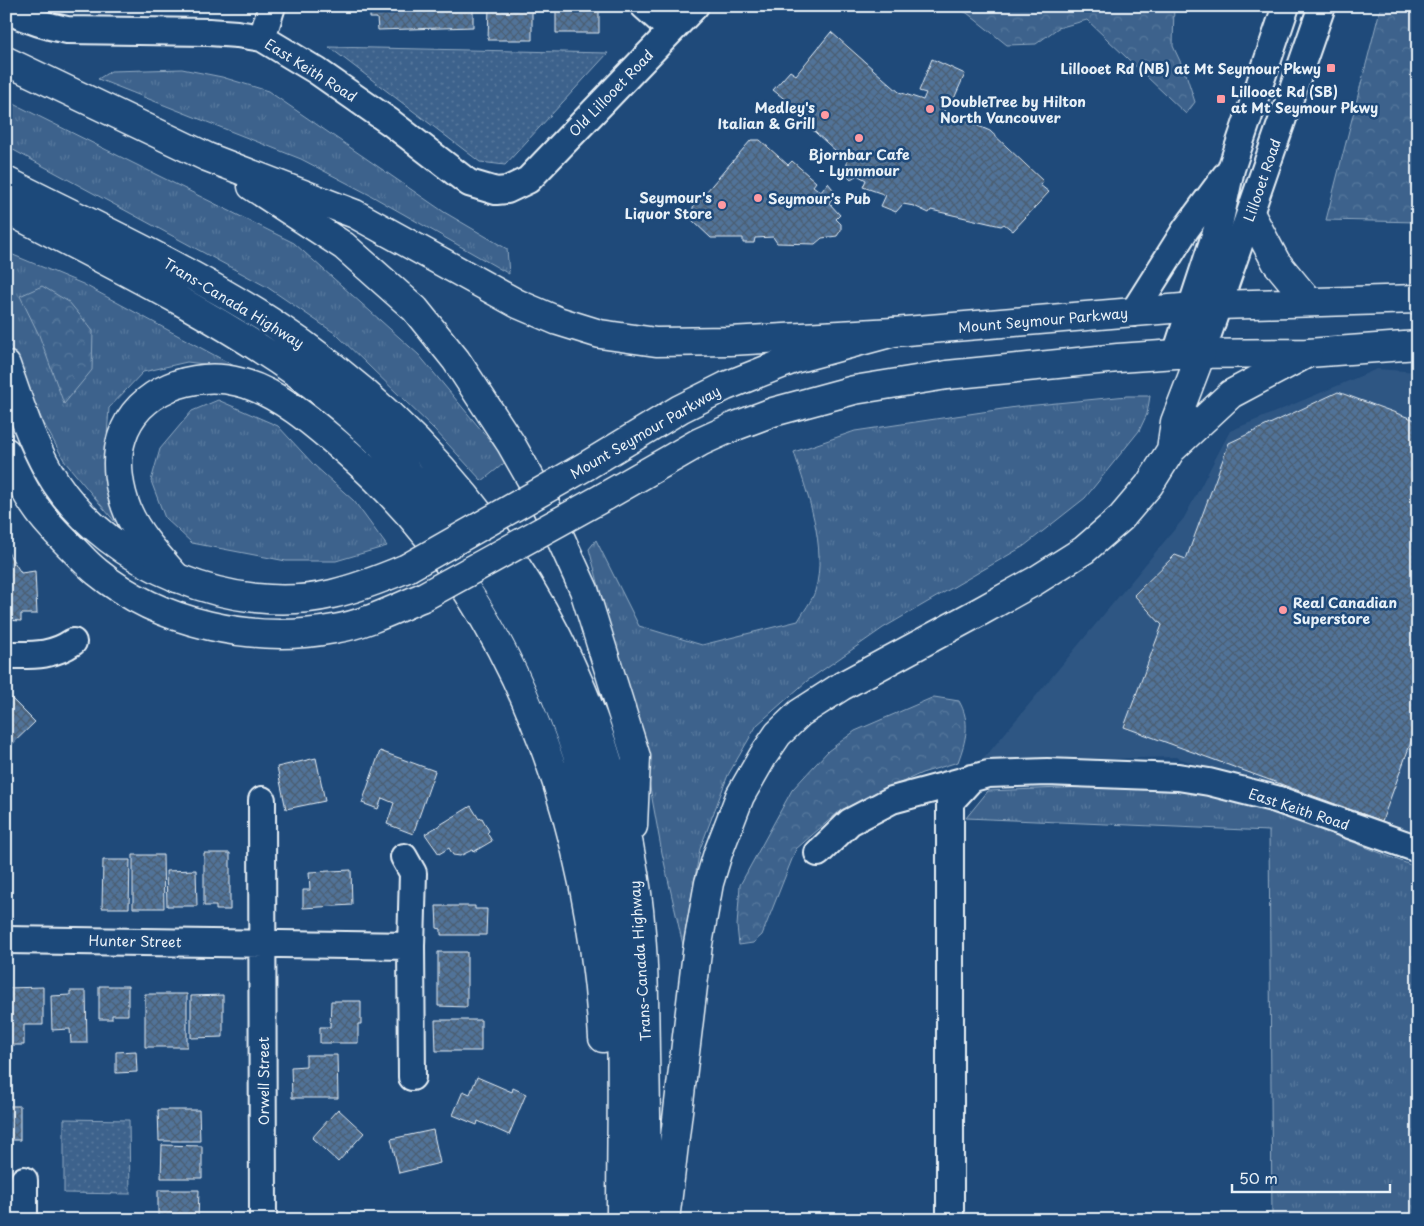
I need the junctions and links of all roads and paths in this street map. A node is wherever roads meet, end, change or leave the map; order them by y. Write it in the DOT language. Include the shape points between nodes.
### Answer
graph roads {
  1 [pos="272,6"];
  2 [pos="644,6"];
  3 [pos="695,6"];
  4 [pos="1286,6"];
  5 [pos="1322,6"];
  6 [pos="6,10"];
  7 [pos="671,30"];
  8 [pos="262,38"];
  9 [pos="6,62"];
  10 [pos="207,157"];
  11 [pos="1230,168"];
  12 [pos="528,180"];
  13 [pos="6,181"];
  14 [pos="6,209"];
  15 [pos="1250,215"];
  16 [pos="1418,299"];
  17 [pos="1309,302"];
  18 [pos="1205,306"];
  19 [pos="1133,313"];
  20 [pos="894,332"];
  21 [pos="1418,346"];
  22 [pos="1308,353"];
  23 [pos="1188,354"];
  24 [pos="6,365"];
  25 [pos="1171,450"];
  26 [pos="6,452"];
  27 [pos="177,578"];
  28 [pos="73,642"];
  29 [pos="6,655"];
  30 [pos="972,778"];
  31 [pos="262,800"];
  32 [pos="1418,849"];
  33 [pos="818,853"];
  34 [pos="404,857"];
  35 [pos="632,863"];
  36 [pos="6,940"];
  37 [pos="263,943"];
  38 [pos="411,946"];
  39 [pos="412,1077"];
  40 [pos="24,1180"];
  41 [pos="24,1220"];
  42 [pos="263,1220"];
  43 [pos="613,1220"];
  44 [pos="621,1220"];
  45 [pos="647,1220"];
  46 [pos="665,1220"];
  47 [pos="950,1220"];
  1 -- 8 [label="street"];
  2 -- 7 [label="street"];
  3 -- 7 [label="street, Old Lillooet Road"];
  4 -- 11 [label="street, Lillooet Road"];
  5 -- 15 [label="street, Lillooet Road"];
  6 -- 8 [label="street, East Keith Road" via="67,30 208,32"];
  7 -- 12 [label="street, Old Lillooet Road"];
  8 -- 12 [label="street, East Keith Road" via="317,71 390,122 469,183 496,191 507,190"];
  9 -- 10 [label="main road"];
  10 -- 20 [label="main road" via="354,214 518,304 600,334 656,342 721,342"];
  10 -- 35 [label="main road" via="344,246 415,309 456,360 510,444 545,504 584,590 636,757"];
  11 -- 18 [label="street, Lillooet Road"];
  11 -- 19 [label="street" via="1186,229"];
  13 -- 35 [label="main road, Trans-Canada Highway" via="159,258 270,322 366,393 410,434 490,527 550,622 575,673 607,760"];
  14 -- 44 [label="main road, Trans-Canada Highway" via="202,312 301,376 390,454 456,528 497,584 549,681 582,768 599,831 608,878 619,995"];
  15 -- 17 [label="main road" via="1276,262"];
  15 -- 18 [label="street, Lillooet Road"];
  16 -- 17 [label="main road, Mount Seymour Parkway"];
  17 -- 18 [label="main road, Mount Seymour Parkway"];
  18 -- 19 [label="main road, Mount Seymour Parkway"];
  18 -- 23 [label="street, Lillooet Road"];
  19 -- 20 [label="main road, Mount Seymour Parkway"];
  20 -- 27 [label="main road, Mount Seymour Parkway, bridge" via="794,359 726,386 407,568 364,585 332,594 282,600 222,592"];
  21 -- 22 [label="main road"];
  22 -- 23 [label="main road"];
  22 -- 25 [label="main road" via="1231,394"];
  23 -- 25 [label="main road"];
  23 -- 26 [label="main road, bridge" via="1090,360 947,375 854,390 773,412 700,442 424,597 359,623 309,633 230,630 165,612 133,597 97,572 37,510 17,478"];
  24 -- 27 [label="main road, Mount Seymour Parkway" via="39,452 77,511 128,553"];
  25 -- 46 [label="main road" via="1149,485 1122,518 1084,550 1004,598 842,686 800,713 778,734 763,756 740,796 709,883 698,944"];
  27 -- 43 [label="main road" via="144,539 129,514 118,470 122,436 139,409 155,395 192,379 216,378 264,390 329,437 407,510 460,579 512,670 556,779 572,834 586,894 599,988"];
  28 -- 29 [label="street" via="61,650 42,654"];
  30 -- 32 [label="street, East Keith Road" via="988,774 1047,772 1178,777 1276,799"];
  30 -- 33 [label="street, East Keith Road" via="892,800 850,822"];
  30 -- 47 [label="street" via="950,802"];
  31 -- 37 [label="street, Orwell Street"];
  34 -- 38 [label="street" via="412,873"];
  35 -- 45 [label="main road, Trans-Canada Highway" via="641,934 644,996"];
  36 -- 37 [label="street, Hunter Street"];
  37 -- 38 [label="street, Hunter Street"];
  37 -- 42 [label="street, Orwell Street"];
  38 -- 39 [label="street"];
  40 -- 41 [label="street"];
}
